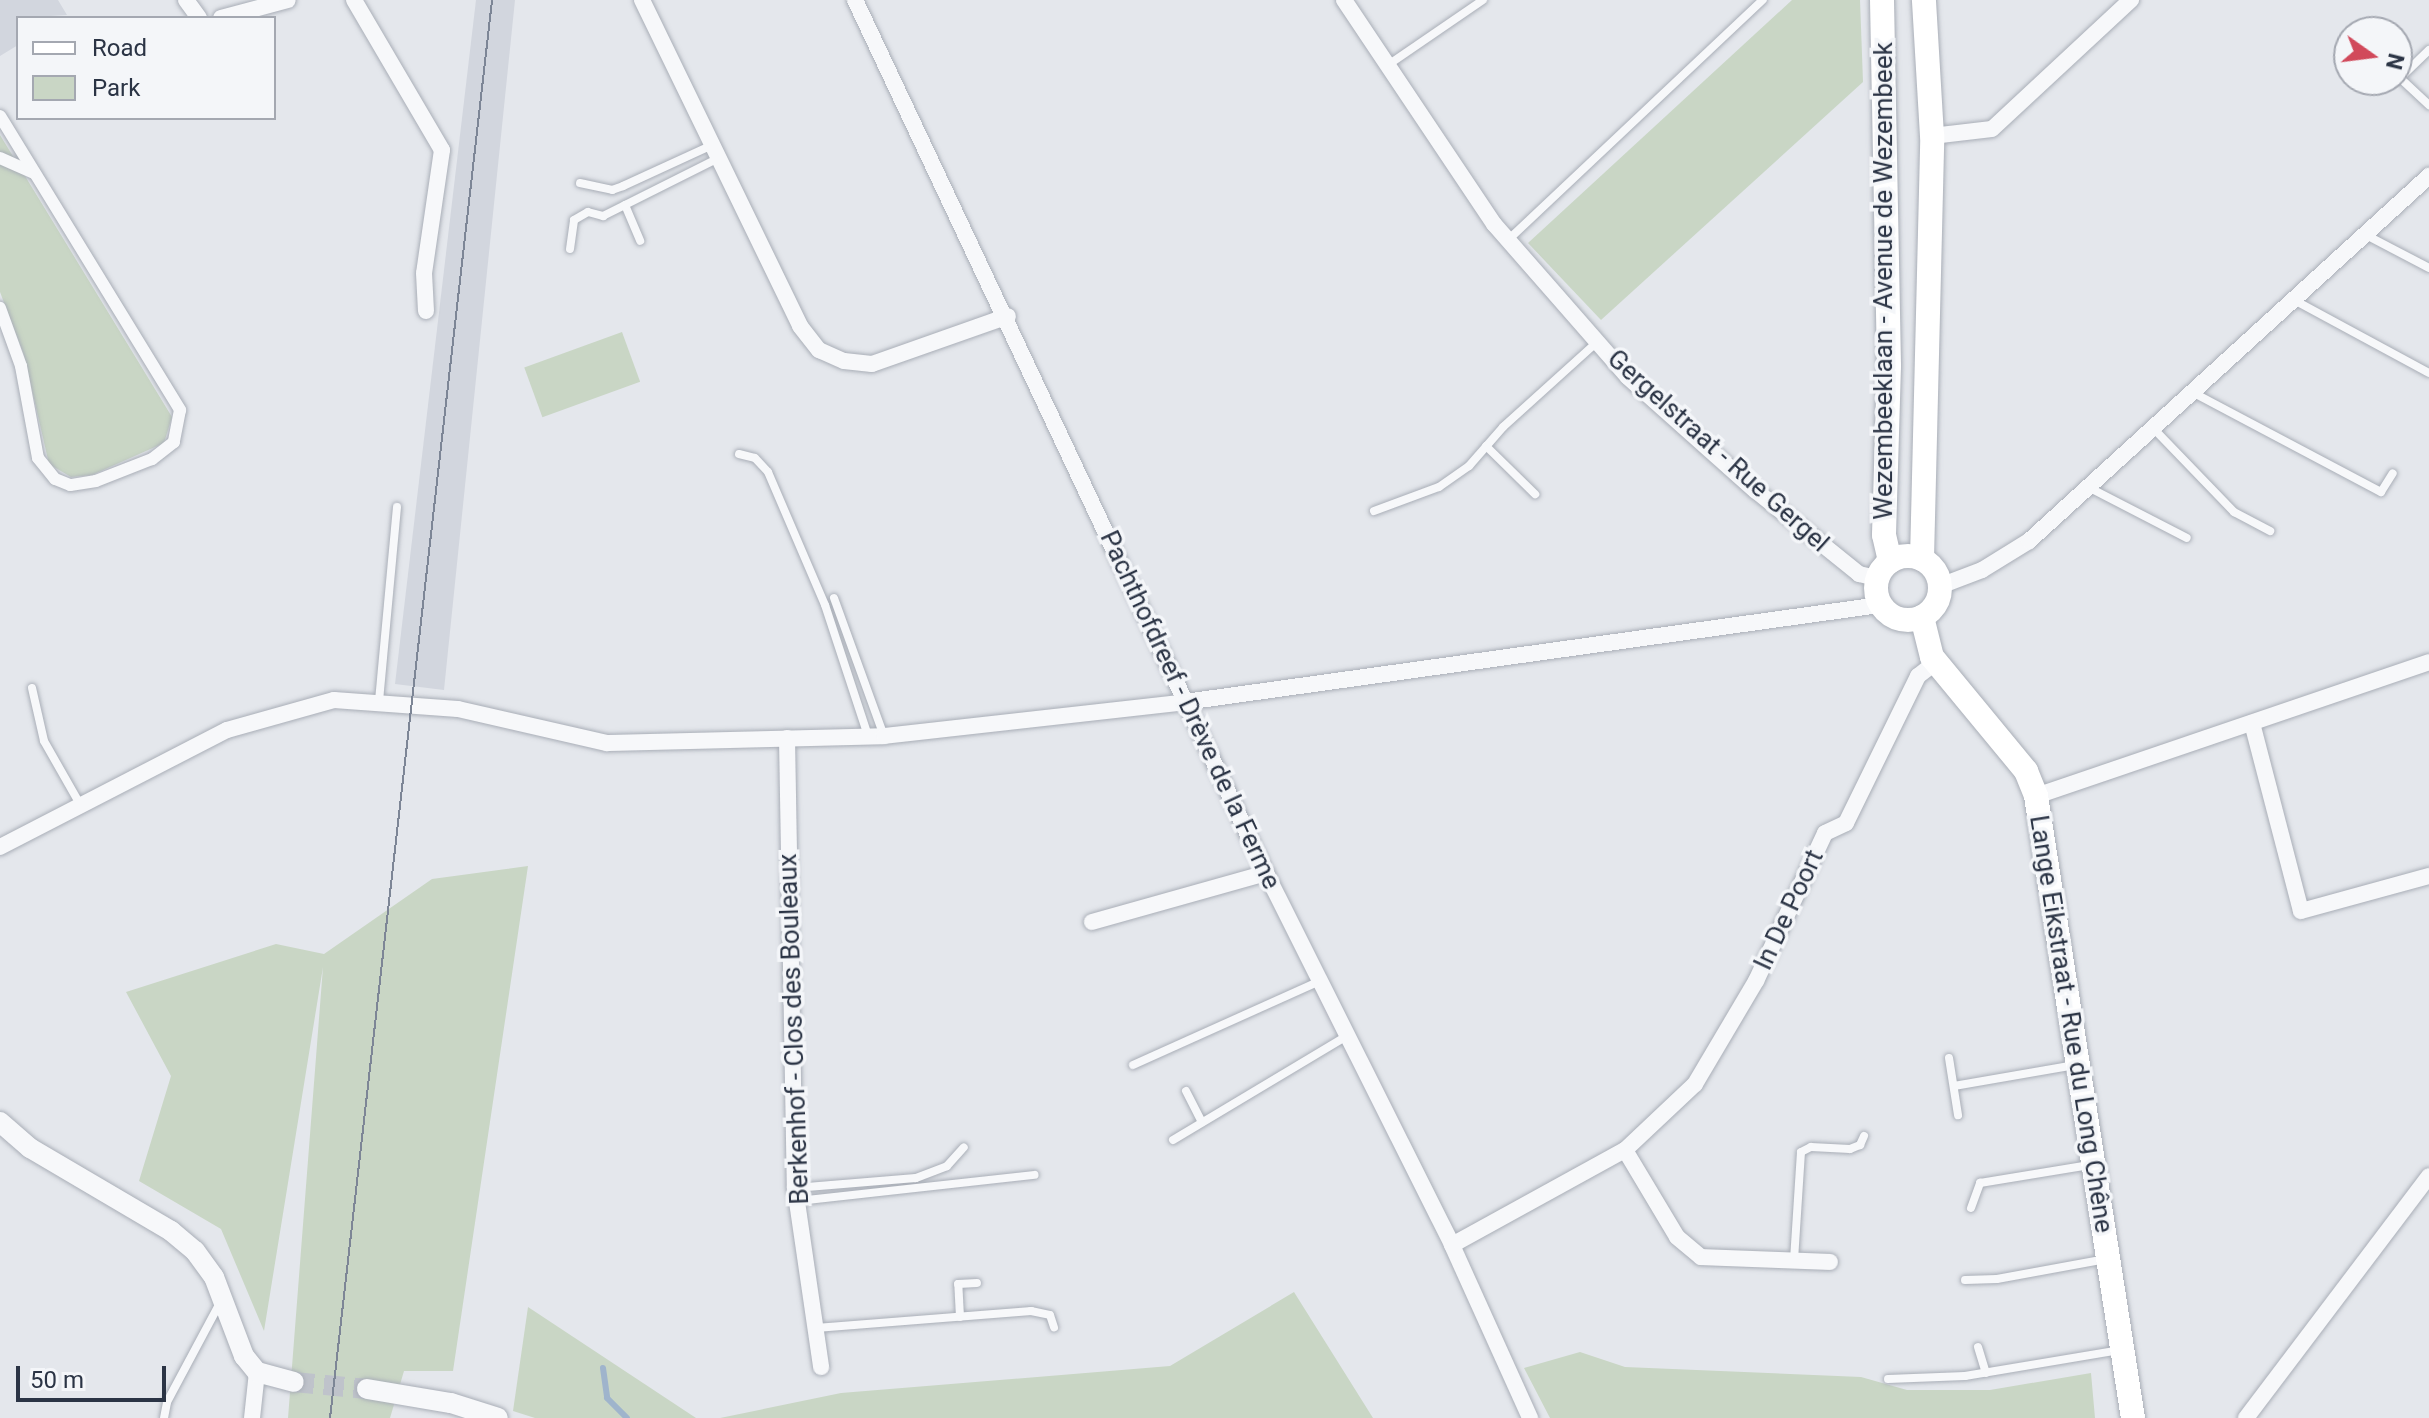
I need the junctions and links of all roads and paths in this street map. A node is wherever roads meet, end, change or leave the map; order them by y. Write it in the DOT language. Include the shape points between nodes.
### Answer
graph roads {
  1 [pos="288,0"];
  2 [pos="354,0"];
  3 [pos="642,0"];
  4 [pos="855,0"];
  5 [pos="1344,0"];
  6 [pos="1483,0"];
  7 [pos="1763,0"];
  8 [pos="1882,0"];
  9 [pos="1924,0"];
  10 [pos="2131,0"];
  11 [pos="228,16"];
  12 [pos="2429,50"];
  13 [pos="1387,65"];
  14 [pos="2429,105"];
  15 [pos="0,116"];
  16 [pos="1932,136"];
  17 [pos="716,151"];
  18 [pos="0,158"];
  19 [pos="35,174"];
  20 [pos="2429,176"];
  21 [pos="580,183"];
  22 [pos="625,205"];
  23 [pos="2365,234"];
  24 [pos="1508,240"];
  25 [pos="640,241"];
  26 [pos="570,249"];
  27 [pos="2429,268"];
  28 [pos="2294,300"];
  29 [pos="0,308"];
  30 [pos="426,311"];
  31 [pos="1008,316"];
  32 [pos="1597,342"];
  33 [pos="2429,373"];
  34 [pos="2191,392"];
  35 [pos="2153,427"];
  36 [pos="1486,446"];
  37 [pos="739,454"];
  38 [pos="2393,473"];
  39 [pos="2087,487"];
  40 [pos="1535,494"];
  41 [pos="397,507"];
  42 [pos="1374,511"];
  43 [pos="2270,531"];
  44 [pos="2187,538"];
  45 [pos="1922,559"];
  46 [pos="1884,570"];
  47 [pos="1940,586"];
  48 [pos="834,598"];
  49 [pos="1880,605"];
  50 [pos="1922,617"];
  51 [pos="1936,662"];
  52 [pos="2429,662"];
  53 [pos="32,688"];
  54 [pos="379,701"];
  55 [pos="1185,702"];
  56 [pos="2252,723"];
  57 [pos="876,736"];
  58 [pos="787,738"];
  59 [pos="2036,796"];
  60 [pos="80,804"];
  61 [pos="0,847"];
  62 [pos="1266,873"];
  63 [pos="2429,876"];
  64 [pos="1092,922"];
  65 [pos="1318,982"];
  66 [pos="1349,1035"];
  67 [pos="1949,1058"];
  68 [pos="2080,1064"];
  69 [pos="1133,1065"];
  70 [pos="1954,1086"];
  71 [pos="1186,1091"];
  72 [pos="1958,1115"];
  73 [pos="0,1122"];
  74 [pos="1202,1122"];
  75 [pos="1864,1136"];
  76 [pos="1173,1140"];
  77 [pos="964,1147"];
  78 [pos="1625,1150"];
  79 [pos="2097,1164"];
  80 [pos="1035,1175"];
  81 [pos="2429,1176"];
  82 [pos="796,1194"];
  83 [pos="1971,1208"];
  84 [pos="1452,1245"];
  85 [pos="2106,1259"];
  86 [pos="1794,1260"];
  87 [pos="1830,1262"];
  88 [pos="1965,1280"];
  89 [pos="977,1283"];
  90 [pos="223,1297"];
  91 [pos="960,1317"];
  92 [pos="1054,1327"];
  93 [pos="816,1328"];
  94 [pos="1978,1347"];
  95 [pos="2122,1350"];
  96 [pos="821,1367"];
  97 [pos="257,1372"];
  98 [pos="1986,1373"];
  99 [pos="1888,1379"];
  100 [pos="294,1382"];
  101 [pos="367,1389"];
  102 [pos="164,1418"];
  103 [pos="252,1418"];
  104 [pos="498,1418"];
  105 [pos="1530,1418"];
  106 [pos="2133,1418"];
  107 [pos="2246,1418"];
  1 -- 11 [label="street"];
  2 -- 30 [label="street" via="442,150 424,273"];
  3 -- 17 [label="street"];
  4 -- 31 [label="street, Pachthofdreef - Drève de la Ferme"];
  5 -- 13 [label="street, Gergelstraat - Rue Gergel"];
  6 -- 13 [label="lane"];
  7 -- 24 [label="lane"];
  8 -- 46 [label="main road, Wezembeeklaan - Avenue de Wezembeek" via="1889,366"];
  9 -- 16 [label="main road, Wezembeeklaan - Avenue de Wezembeek"];
  10 -- 16 [label="street" via="1992,129"];
  12 -- 14 [label="lane" via="2400,78"];
  13 -- 24 [label="street, Gergelstraat - Rue Gergel"];
  15 -- 19 [label="street"];
  16 -- 45 [label="main road, Wezembeeklaan - Avenue de Wezembeek"];
  17 -- 21 [label="lane" via="612,190"];
  17 -- 22 [label="lane"];
  17 -- 31 [label="street" via="800,326 829,356 872,364"];
  18 -- 19 [label="street"];
  19 -- 29 [label="street" via="180,410 174,442 152,459 96,481 70,485 55,479 38,458 21,366"];
  20 -- 23 [label="street"];
  22 -- 25 [label="lane"];
  22 -- 26 [label="lane" via="603,216 588,212 574,220"];
  23 -- 27 [label="lane"];
  23 -- 28 [label="street"];
  24 -- 32 [label="street, Gergelstraat - Rue Gergel"];
  28 -- 33 [label="lane"];
  28 -- 34 [label="street"];
  31 -- 55 [label="street, Pachthofdreef - Drève de la Ferme"];
  32 -- 36 [label="lane"];
  32 -- 46 [label="street, Gergelstraat - Rue Gergel" via="1628,377 1755,490 1859,574"];
  34 -- 35 [label="street"];
  34 -- 38 [label="lane" via="2381,492"];
  35 -- 39 [label="street"];
  35 -- 43 [label="lane" via="2234,512"];
  36 -- 40 [label="lane"];
  36 -- 42 [label="lane" via="1439,487"];
  37 -- 57 [label="lane" via="755,458 768,472"];
  39 -- 44 [label="lane"];
  39 -- 47 [label="street" via="2002,559"];
  41 -- 54 [label="lane"];
  45 -- 46 [label="main road, Wezembeeklaan - Avenue de Wezembeek" via="1911,556"];
  45 -- 47 [label="main road"];
  46 -- 49 [label="main road, Wezembeeklaan - Avenue de Wezembeek"];
  47 -- 50 [label="main road" via="1934,607"];
  48 -- 57 [label="lane"];
  49 -- 50 [label="main road" via="1897,618"];
  49 -- 55 [label="street"];
  50 -- 51 [label="main road, Lange Eikstraat - Rue du Long Chêne" via="1923,636"];
  51 -- 59 [label="main road, Lange Eikstraat - Rue du Long Chêne" via="2026,771"];
  51 -- 78 [label="street, In De Poort" via="1912,686 1846,823 1825,833 1756,981 1695,1084"];
  52 -- 56 [label="street"];
  53 -- 60 [label="lane" via="44,741"];
  54 -- 58 [label="street" via="458,709 607,743"];
  54 -- 60 [label="street" via="334,700 268,715"];
  55 -- 57 [label="street"];
  55 -- 62 [label="street, Pachthofdreef - Drève de la Ferme"];
  56 -- 59 [label="street"];
  56 -- 63 [label="street" via="2301,911"];
  57 -- 58 [label="street"];
  58 -- 82 [label="street, Berkenhof - Clos des Bouleaux"];
  59 -- 68 [label="main road, Lange Eikstraat - Rue du Long Chêne"];
  60 -- 61 [label="street"];
  62 -- 64 [label="street"];
  62 -- 65 [label="street, Pachthofdreef - Drève de la Ferme"];
  65 -- 66 [label="street, Pachthofdreef - Drève de la Ferme"];
  65 -- 69 [label="lane"];
  66 -- 74 [label="lane"];
  66 -- 84 [label="street, Pachthofdreef - Drève de la Ferme"];
  67 -- 70 [label="lane"];
  68 -- 70 [label="lane"];
  68 -- 79 [label="main road, Lange Eikstraat - Rue du Long Chêne"];
  70 -- 72 [label="lane"];
  71 -- 74 [label="lane"];
  73 -- 90 [label="street" via="30,1148 171,1231 206,1263"];
  74 -- 76 [label="lane"];
  75 -- 86 [label="lane" via="1850,1149 1811,1147 1801,1152 1795,1173"];
  77 -- 82 [label="lane" via="947,1166 916,1178"];
  78 -- 84 [label="street, In De Poort"];
  78 -- 86 [label="street" via="1677,1237 1701,1257"];
  79 -- 83 [label="lane" via="1980,1183"];
  79 -- 85 [label="main road, Lange Eikstraat - Rue du Long Chêne"];
  80 -- 82 [label="lane"];
  81 -- 107 [label="street"];
  82 -- 93 [label="street, Berkenhof - Clos des Bouleaux"];
  84 -- 105 [label="street, Pachthofdreef - Drève de la Ferme"];
  85 -- 88 [label="lane"];
  85 -- 95 [label="main road, Lange Eikstraat - Rue du Long Chêne"];
  86 -- 87 [label="street"];
  89 -- 91 [label="lane" via="958,1284"];
  90 -- 97 [label="street" via="244,1356"];
  90 -- 102 [label="lane" via="167,1402"];
  91 -- 92 [label="lane" via="1031,1311 1050,1315"];
  91 -- 93 [label="lane"];
  93 -- 96 [label="street, Berkenhof - Clos des Bouleaux"];
  94 -- 98 [label="lane"];
  95 -- 98 [label="lane"];
  95 -- 106 [label="main road, Lange Eikstraat - Rue du Long Chêne"];
  97 -- 100 [label="street"];
  97 -- 103 [label="street"];
  98 -- 99 [label="lane"];
  101 -- 104 [label="street" via="451,1403"];
}
